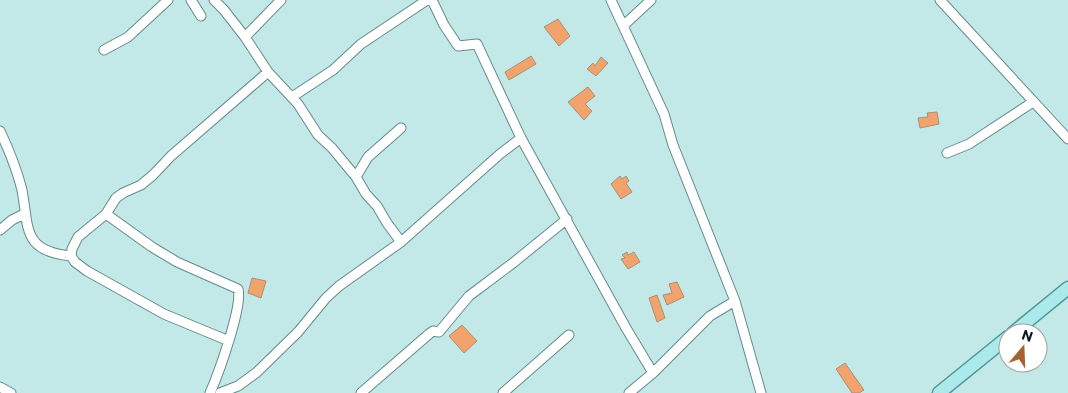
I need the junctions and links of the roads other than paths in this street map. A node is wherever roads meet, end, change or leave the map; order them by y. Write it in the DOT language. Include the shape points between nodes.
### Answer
graph roads {
  1 [pos="168,0"];
  2 [pos="191,0"];
  3 [pos="214,0"];
  4 [pos="281,0"];
  5 [pos="427,0"];
  6 [pos="432,0"];
  7 [pos="611,0"];
  8 [pos="651,0"];
  9 [pos="940,0"];
  10 [pos="200,16"];
  11 [pos="623,26"];
  12 [pos="245,37"];
  13 [pos="104,50"];
  14 [pos="268,72"];
  15 [pos="292,97"];
  16 [pos="1033,102"];
  17 [pos="401,128"];
  18 [pos="0,131"];
  19 [pos="521,138"];
  20 [pos="1068,139"];
  21 [pos="947,153"];
  22 [pos="356,177"];
  23 [pos="24,214"];
  24 [pos="106,214"];
  25 [pos="567,219"];
  26 [pos="0,230"];
  27 [pos="401,242"];
  28 [pos="71,256"];
  29 [pos="1067,292"];
  30 [pos="735,301"];
  31 [pos="1026,323"];
  32 [pos="569,335"];
  33 [pos="229,342"];
  34 [pos="998,345"];
  35 [pos="653,373"];
  36 [pos="0,387"];
  37 [pos="11,393"];
  38 [pos="210,393"];
  39 [pos="220,393"];
  40 [pos="361,393"];
  41 [pos="504,393"];
  42 [pos="630,393"];
  43 [pos="761,393"];
  44 [pos="939,393"];
  1 -- 13 [label="street" via="128,37"];
  2 -- 10 [label="street"];
  3 -- 12 [label="street"];
  4 -- 12 [label="street"];
  5 -- 15 [label="street" via="361,44 333,70"];
  6 -- 19 [label="street" via="458,46 477,44"];
  7 -- 11 [label="street"];
  8 -- 11 [label="street"];
  9 -- 16 [label="street"];
  11 -- 30 [label="street" via="664,114 673,145"];
  12 -- 14 [label="street"];
  14 -- 15 [label="street"];
  14 -- 24 [label="street" via="141,185 116,198"];
  15 -- 22 [label="street" via="318,135"];
  16 -- 20 [label="street"];
  16 -- 21 [label="street" via="969,144"];
  17 -- 22 [label="street" via="368,156"];
  18 -- 23 [label="street" via="22,190"];
  19 -- 25 [label="street"];
  19 -- 27 [label="street"];
  22 -- 27 [label="street"];
  23 -- 26 [label="street"];
  23 -- 28 [label="street" via="29,235 38,245 55,254"];
  24 -- 28 [label="street" via="78,237"];
  24 -- 33 [label="street" via="177,262 238,289"];
  25 -- 35 [label="street"];
  25 -- 40 [label="street" via="468,296 439,332 428,334"];
  27 -- 39 [label="street" via="339,286 298,332 246,382"];
  28 -- 33 [label="street" via="86,271 164,314"];
  29 -- 31 [label="main road"];
  30 -- 35 [label="street" via="710,316"];
  30 -- 43 [label="street"];
  32 -- 41 [label="street"];
  33 -- 38 [label="street"];
  34 -- 44 [label="main road"];
  35 -- 42 [label="street"];
  36 -- 37 [label="street"];
}
